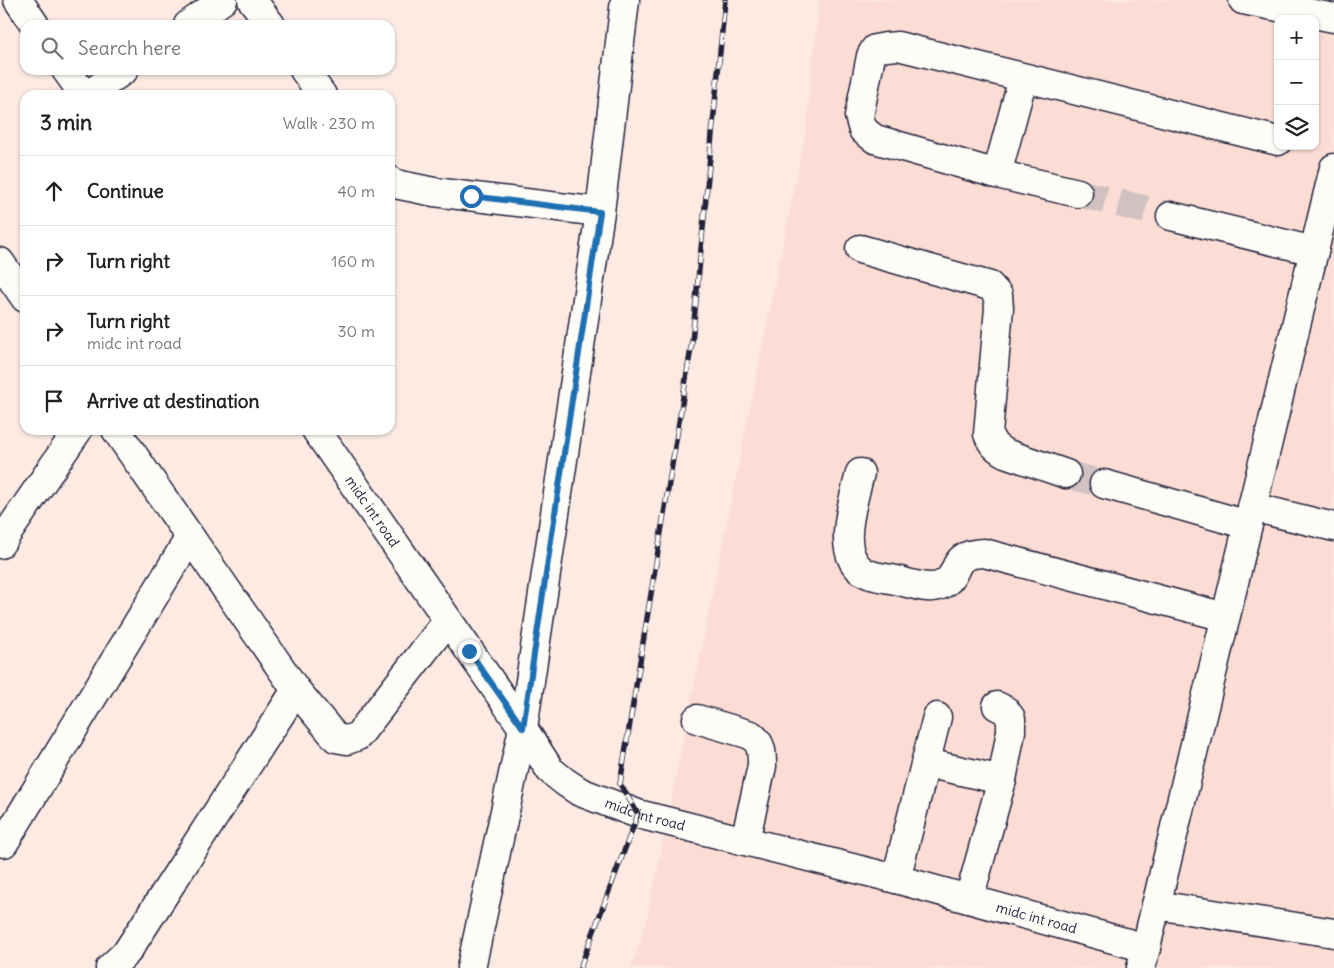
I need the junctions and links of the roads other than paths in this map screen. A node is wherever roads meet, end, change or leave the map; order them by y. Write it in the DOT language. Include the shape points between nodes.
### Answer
graph roads {
  1 [pos="223,0"];
  2 [pos="252,0"];
  3 [pos="625,0"];
  4 [pos="1243,0"];
  5 [pos="1334,18"];
  6 [pos="195,20"];
  7 [pos="267,20"];
  8 [pos="70,75"];
  9 [pos="117,75"];
  10 [pos="308,75"];
  11 [pos="1023,78"];
  12 [pos="80,90"];
  13 [pos="95,90"];
  14 [pos="318,90"];
  15 [pos="1274,141"];
  16 [pos="1334,168"];
  17 [pos="997,174"];
  18 [pos="395,184"];
  19 [pos="1078,193"];
  20 [pos="600,212"];
  21 [pos="1171,216"];
  22 [pos="860,249"];
  23 [pos="1314,251"];
  24 [pos="2,270"];
  25 [pos="20,292"];
  26 [pos="75,435"];
  27 [pos="119,435"];
  28 [pos="319,435"];
  29 [pos="860,473"];
  30 [pos="1066,474"];
  31 [pos="1104,484"];
  32 [pos="1250,516"];
  33 [pos="1334,527"];
  34 [pos="190,537"];
  35 [pos="0,544"];
  36 [pos="1226,617"];
  37 [pos="448,620"];
  38 [pos="296,690"];
  39 [pos="997,706"];
  40 [pos="938,717"];
  41 [pos="697,719"];
  42 [pos="523,728"];
  43 [pos="926,763"];
  44 [pos="1002,780"];
  45 [pos="745,841"];
  46 [pos="4,843"];
  47 [pos="896,879"];
  48 [pos="969,898"];
  49 [pos="1156,904"];
  50 [pos="1334,933"];
  51 [pos="1144,958"];
  52 [pos="110,968"];
  53 [pos="471,968"];
  1 -- 6 [label="street"];
  2 -- 7 [label="street"];
  3 -- 20 [label="street"];
  4 -- 5 [label="street"];
  8 -- 12 [label="street"];
  9 -- 13 [label="street"];
  10 -- 14 [label="street"];
  11 -- 15 [label="street"];
  11 -- 17 [label="street"];
  11 -- 17 [label="street" via="898,46 875,50 872,56 859,116 863,130 875,139"];
  16 -- 23 [label="street"];
  17 -- 19 [label="street"];
  18 -- 20 [label="street" via="434,192"];
  20 -- 42 [label="street"];
  21 -- 23 [label="street"];
  22 -- 30 [label="street" via="990,286 998,295 999,308 988,434 991,442 1005,453"];
  23 -- 32 [label="street"];
  24 -- 25 [label="street"];
  26 -- 35 [label="street"];
  27 -- 34 [label="street"];
  28 -- 37 [label="street, midc int road"];
  29 -- 36 [label="street" via="847,535 848,552 854,564 866,573 936,587 944,584 965,556 984,553"];
  31 -- 32 [label="street"];
  32 -- 33 [label="street"];
  32 -- 36 [label="street"];
  34 -- 38 [label="street"];
  34 -- 46 [label="street"];
  36 -- 49 [label="street"];
  37 -- 38 [label="street" via="358,736 347,740 336,738"];
  37 -- 42 [label="street, midc int road"];
  38 -- 52 [label="street" via="128,952"];
  39 -- 44 [label="street" via="1010,718 1011,731"];
  40 -- 43 [label="street"];
  41 -- 45 [label="street" via="751,735 760,746 762,766"];
  42 -- 45 [label="street, midc int road" via="550,770 580,792 638,814"];
  42 -- 53 [label="street"];
  43 -- 44 [label="street"];
  43 -- 47 [label="street"];
  44 -- 48 [label="street"];
  45 -- 47 [label="street, midc int road"];
  47 -- 48 [label="street, midc int road"];
  48 -- 51 [label="street, midc int road"];
  49 -- 50 [label="street"];
  49 -- 51 [label="street"];
}
